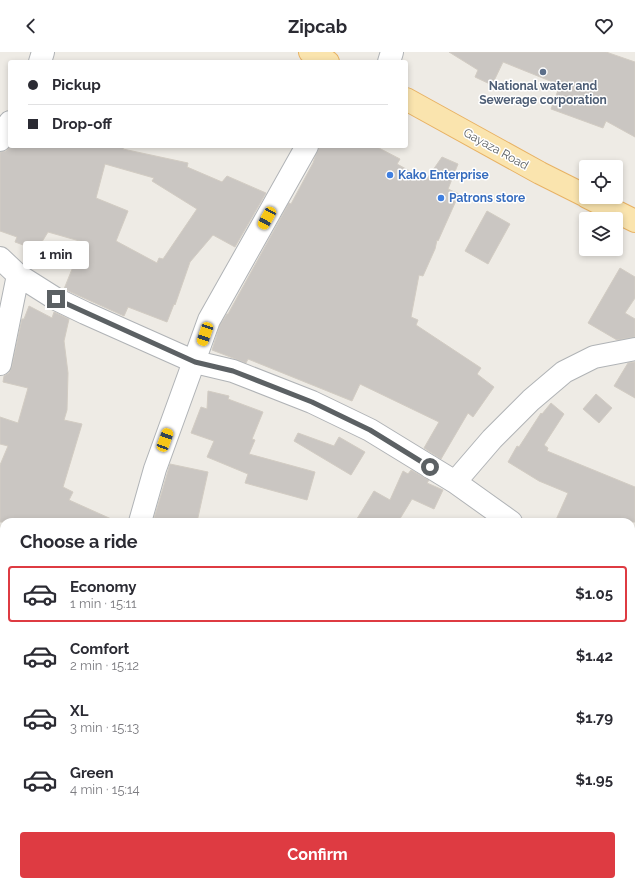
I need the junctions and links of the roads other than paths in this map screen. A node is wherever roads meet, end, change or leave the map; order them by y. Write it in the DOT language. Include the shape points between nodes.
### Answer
graph roads {
  1 [pos="310,52"];
  2 [pos="324,60"];
  3 [pos="408,101"];
  4 [pos="8,126"];
  5 [pos="0,140"];
  6 [pos="306,148"];
  7 [pos="579,193"];
  8 [pos="601,204"];
  9 [pos="635,221"];
  10 [pos="0,258"];
  11 [pos="18,275"];
  12 [pos="635,349"];
  13 [pos="195,362"];
  14 [pos="0,364"];
  15 [pos="454,482"];
  16 [pos="141,518"];
  17 [pos="505,518"];
  1 -- 2 [label="main road"];
  3 -- 7 [label="main road, Gayaza Road"];
  4 -- 5 [label="street"];
  6 -- 13 [label="street" via="209,320"];
  8 -- 9 [label="main road, Gayaza Road"];
  10 -- 11 [label="street"];
  11 -- 13 [label="street" via="56,299"];
  11 -- 14 [label="street"];
  12 -- 15 [label="street" via="594,358 564,372 492,439"];
  13 -- 15 [label="street" via="233,371 312,402 370,430"];
  13 -- 16 [label="street" via="155,469"];
  15 -- 17 [label="street"];
}
